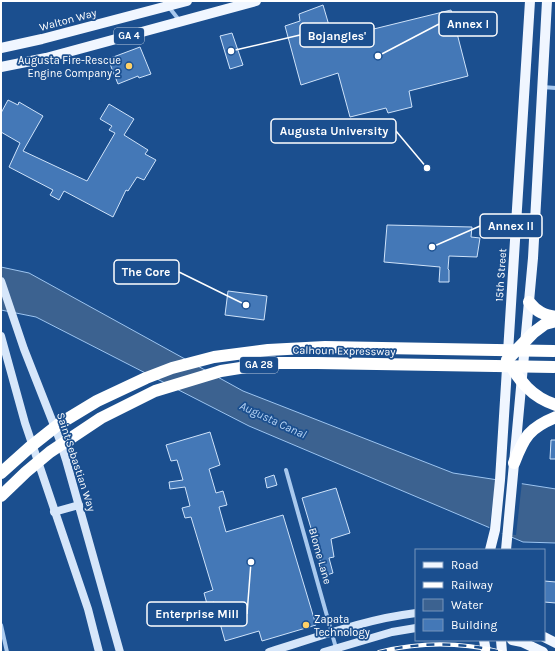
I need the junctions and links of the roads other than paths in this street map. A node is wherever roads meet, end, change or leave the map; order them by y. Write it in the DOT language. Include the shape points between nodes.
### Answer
graph roads {
  1 [pos="187,1"];
  2 [pos="256,1"];
  3 [pos="530,1"];
  4 [pos="547,1"];
  5 [pos="167,3"];
  6 [pos="117,20"];
  7 [pos="181,22"];
  8 [pos="122,38"];
  9 [pos="1,48"];
  10 [pos="1,67"];
  11 [pos="542,87"];
  12 [pos="556,88"];
  13 [pos="1,281"];
  14 [pos="528,302"];
  15 [pos="556,317"];
  16 [pos="556,321"];
  17 [pos="1,336"];
  18 [pos="525,341"];
  19 [pos="555,351"];
  20 [pos="507,360"];
  21 [pos="555,367"];
  22 [pos="521,380"];
  23 [pos="556,405"];
  24 [pos="556,417"];
  25 [pos="514,463"];
  26 [pos="286,470"];
  27 [pos="1,473"];
  28 [pos="1,496"];
  29 [pos="79,505"];
  30 [pos="54,512"];
  31 [pos="490,549"];
  32 [pos="506,549"];
  33 [pos="415,613"];
  34 [pos="1,625"];
  35 [pos="415,628"];
  36 [pos="332,633"];
  37 [pos="545,637"];
  38 [pos="484,641"];
  39 [pos="502,641"];
  40 [pos="517,641"];
  41 [pos="556,644"];
  42 [pos="336,648"];
  43 [pos="7,652"];
  44 [pos="99,652"];
  45 [pos="120,652"];
  46 [pos="269,652"];
  47 [pos="324,652"];
  48 [pos="486,652"];
  49 [pos="502,652"];
  50 [pos="543,652"];
  1 -- 5 [label="main road, Walton Way / GA 4"];
  2 -- 7 [label="main road, GA 4"];
  3 -- 20 [label="main road, 15th Street"];
  4 -- 11 [label="main road"];
  5 -- 6 [label="main road, Walton Way / GA 4"];
  5 -- 7 [label="street"];
  6 -- 8 [label="main road"];
  6 -- 9 [label="main road, Walton Way / GA 4"];
  7 -- 8 [label="main road, GA 4"];
  8 -- 10 [label="main road, GA 4"];
  11 -- 12 [label="street"];
  11 -- 14 [label="main road" via="533,258"];
  13 -- 29 [label="main road, Saint Sebastian Way, bridge" via="59,438"];
  14 -- 15 [label="highway" via="535,310"];
  14 -- 18 [label="main road"];
  16 -- 18 [label="highway" via="545,324"];
  17 -- 30 [label="main road, bridge" via="25,423"];
  18 -- 20 [label="highway"];
  18 -- 22 [label="main road"];
  19 -- 27 [label="highway, Calhoun Expressway / GA 28, bridge" via="325,347 268,350 214,358 172,368 97,401 59,424"];
  20 -- 22 [label="highway"];
  20 -- 31 [label="main road, 15th Street" via="500,480 495,530"];
  21 -- 28 [label="highway, Calhoun Expressway / GA 28, bridge" via="272,363 221,371 154,391 101,418 50,452"];
  22 -- 23 [label="highway" via="540,399"];
  22 -- 25 [label="main road"];
  24 -- 25 [label="highway" via="539,425 526,437"];
  25 -- 32 [label="main road"];
  26 -- 36 [label="street, Blome Lane"];
  29 -- 30 [label="main road"];
  29 -- 45 [label="main road, Saint Sebastian Way"];
  30 -- 44 [label="main road" via="88,609"];
  33 -- 36 [label="main road" via="374,620"];
  34 -- 43 [label="street"];
  35 -- 42 [label="main road"];
  36 -- 42 [label="street, Blome Lane"];
  36 -- 46 [label="main road"];
  37 -- 41 [label="main road"];
  38 -- 48 [label="main road"];
  39 -- 49 [label="main road"];
  40 -- 50 [label="main road"];
  42 -- 47 [label="main road"];
}
